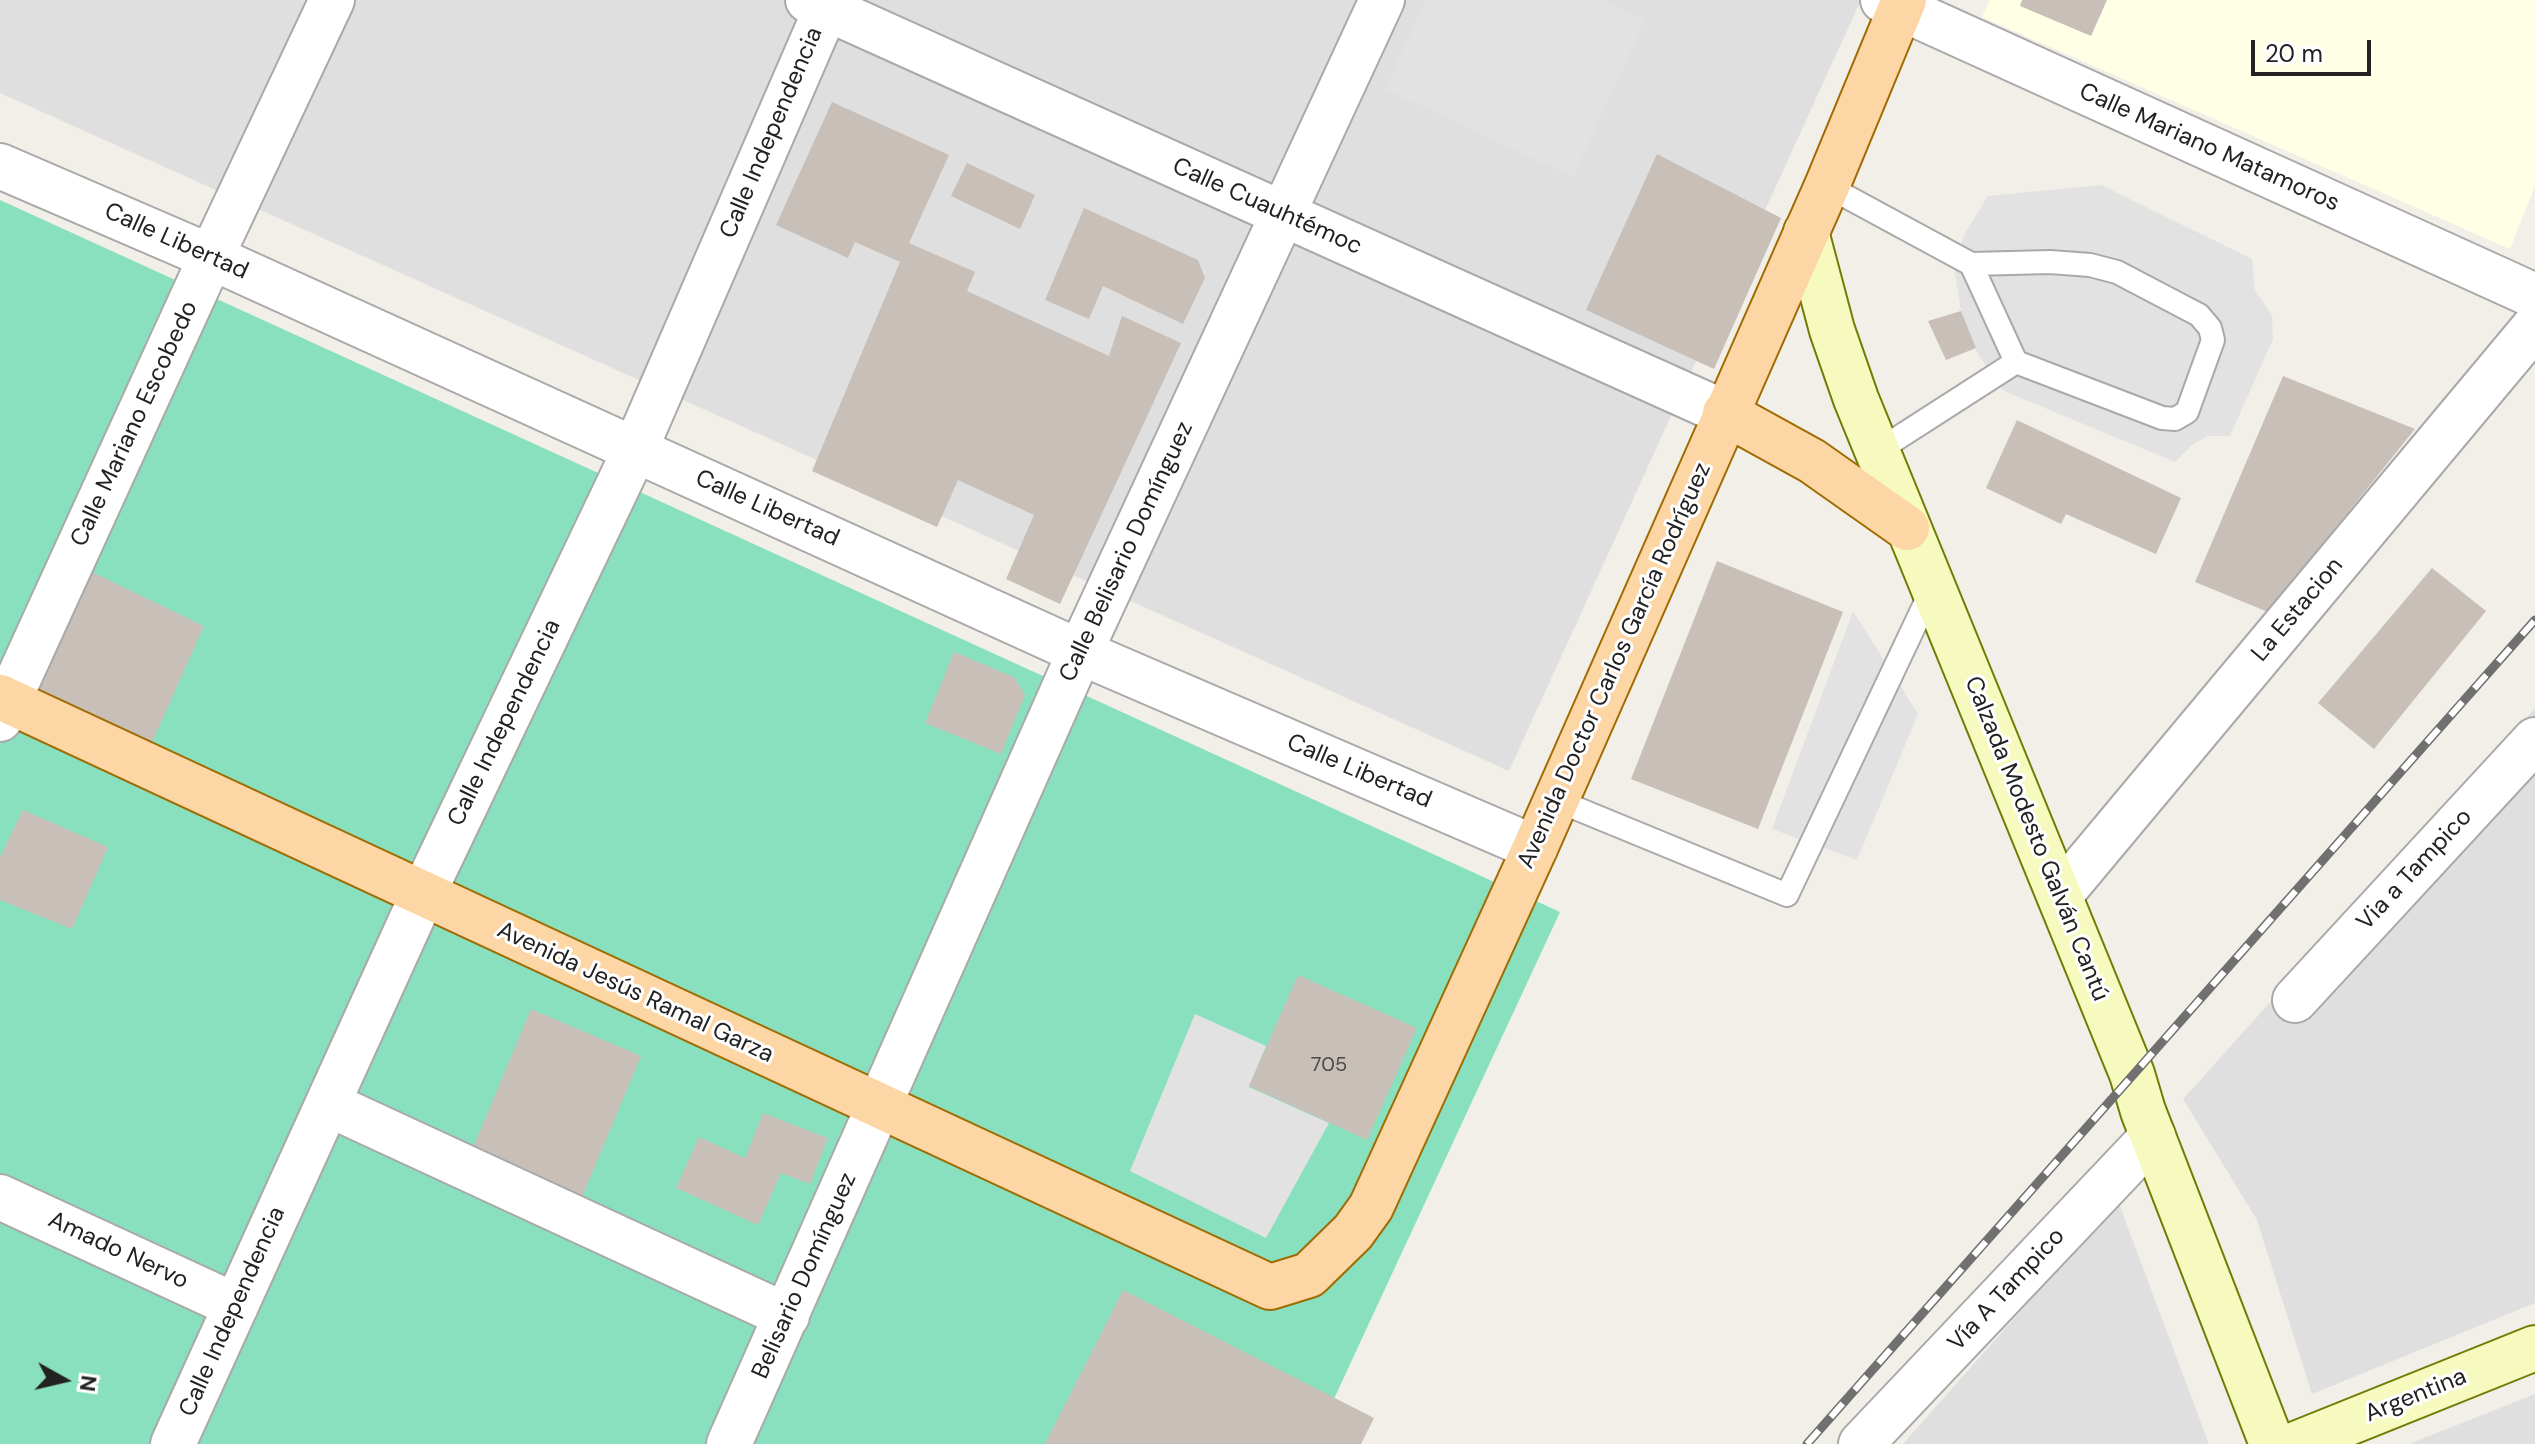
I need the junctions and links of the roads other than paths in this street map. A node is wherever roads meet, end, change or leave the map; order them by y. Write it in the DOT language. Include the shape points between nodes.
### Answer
graph roads {
  1 [pos="332,0"];
  2 [pos="1382,0"];
  3 [pos="821,3"];
  4 [pos="1896,3"];
  5 [pos="0,166"];
  6 [pos="1827,186"];
  7 [pos="1284,215"];
  8 [pos="1806,232"];
  9 [pos="211,257"];
  10 [pos="1971,264"];
  11 [pos="2535,296"];
  12 [pos="2535,326"];
  13 [pos="2016,362"];
  14 [pos="1725,413"];
  15 [pos="635,450"];
  16 [pos="1876,452"];
  17 [pos="1907,528"];
  18 [pos="1933,588"];
  19 [pos="1080,652"];
  20 [pos="3,706"];
  21 [pos="2535,740"];
  22 [pos="1556,800"];
  23 [pos="1535,848"];
  24 [pos="423,894"];
  25 [pos="2060,895"];
  26 [pos="2295,1000"];
  27 [pos="328,1104"];
  28 [pos="880,1107"];
  29 [pos="2153,1136"];
  30 [pos="0,1197"];
  31 [pos="1270,1287"];
  32 [pos="236,1306"];
  33 [pos="787,1316"];
  34 [pos="2535,1348"];
  35 [pos="173,1444"];
  36 [pos="729,1444"];
  37 [pos="1861,1444"];
  38 [pos="2272,1444"];
  39 [pos="2296,1444"];
  1 -- 9 [label="street, Calle Mariano Escobedo"];
  2 -- 7 [label="street, Calle Belisario Domínguez"];
  3 -- 7 [label="street, Calle Cuauhtémoc"];
  3 -- 15 [label="street, Calle Independencia"];
  4 -- 6 [label="main road, Avenida Doctor Carlos García Rodríguez"];
  4 -- 11 [label="street, Calle Mariano Matamoros"];
  5 -- 9 [label="street, Calle Libertad"];
  6 -- 8 [label="main road, Avenida Doctor Carlos García Rodríguez"];
  6 -- 10 [label="lane"];
  7 -- 14 [label="street, Calle Cuauhtémoc"];
  7 -- 19 [label="street, Calle Belisario Domínguez"];
  8 -- 14 [label="main road, Avenida Doctor Carlos García Rodríguez"];
  8 -- 16 [label="main road, Calzada Modesto Galván Cantú" via="1832,330"];
  9 -- 15 [label="street, Calle Libertad"];
  9 -- 20 [label="street, Calle Mariano Escobedo"];
  10 -- 13 [label="lane"];
  10 -- 13 [label="lane" via="2050,262 2117,272 2199,315 2213,340 2187,412 2175,419"];
  12 -- 25 [label="street, La Estacion"];
  13 -- 16 [label="lane"];
  14 -- 17 [label="main road" via="1812,461"];
  14 -- 22 [label="main road, Avenida Doctor Carlos García Rodríguez"];
  15 -- 19 [label="street, Calle Libertad"];
  15 -- 24 [label="street, Calle Independencia"];
  16 -- 17 [label="main road, Calzada Modesto Galván Cantú"];
  17 -- 18 [label="main road, Calzada Modesto Galván Cantú"];
  18 -- 22 [label="lane" via="1787,895"];
  18 -- 25 [label="main road, Calzada Modesto Galván Cantú"];
  19 -- 23 [label="street, Calle Libertad"];
  19 -- 28 [label="street, Calle Belisario Domínguez"];
  20 -- 24 [label="main road, Avenida Jesús Ramal Garza"];
  21 -- 26 [label="street, Via a Tampico"];
  22 -- 23 [label="main road, Avenida Doctor Carlos García Rodríguez"];
  23 -- 31 [label="main road, Avenida Doctor Carlos García Rodríguez" via="1371,1207 1309,1275"];
  24 -- 27 [label="street, Calle Independencia"];
  24 -- 28 [label="main road, Avenida Jesús Ramal Garza"];
  25 -- 29 [label="main road, Calzada Modesto Galván Cantú"];
  27 -- 32 [label="street, Calle Independencia"];
  27 -- 33 [label="street"];
  28 -- 31 [label="main road, Avenida Jesús Ramal Garza"];
  28 -- 33 [label="street, Belisario Domínguez"];
  29 -- 37 [label="street, Vía A Tampico"];
  29 -- 38 [label="main road, Calzada Modesto Galván Cantú"];
  30 -- 32 [label="street, Amado Nervo"];
  32 -- 35 [label="street, Calle Independencia"];
  33 -- 36 [label="street, Belisario Domínguez"];
  34 -- 39 [label="main road, Argentina"];
}
